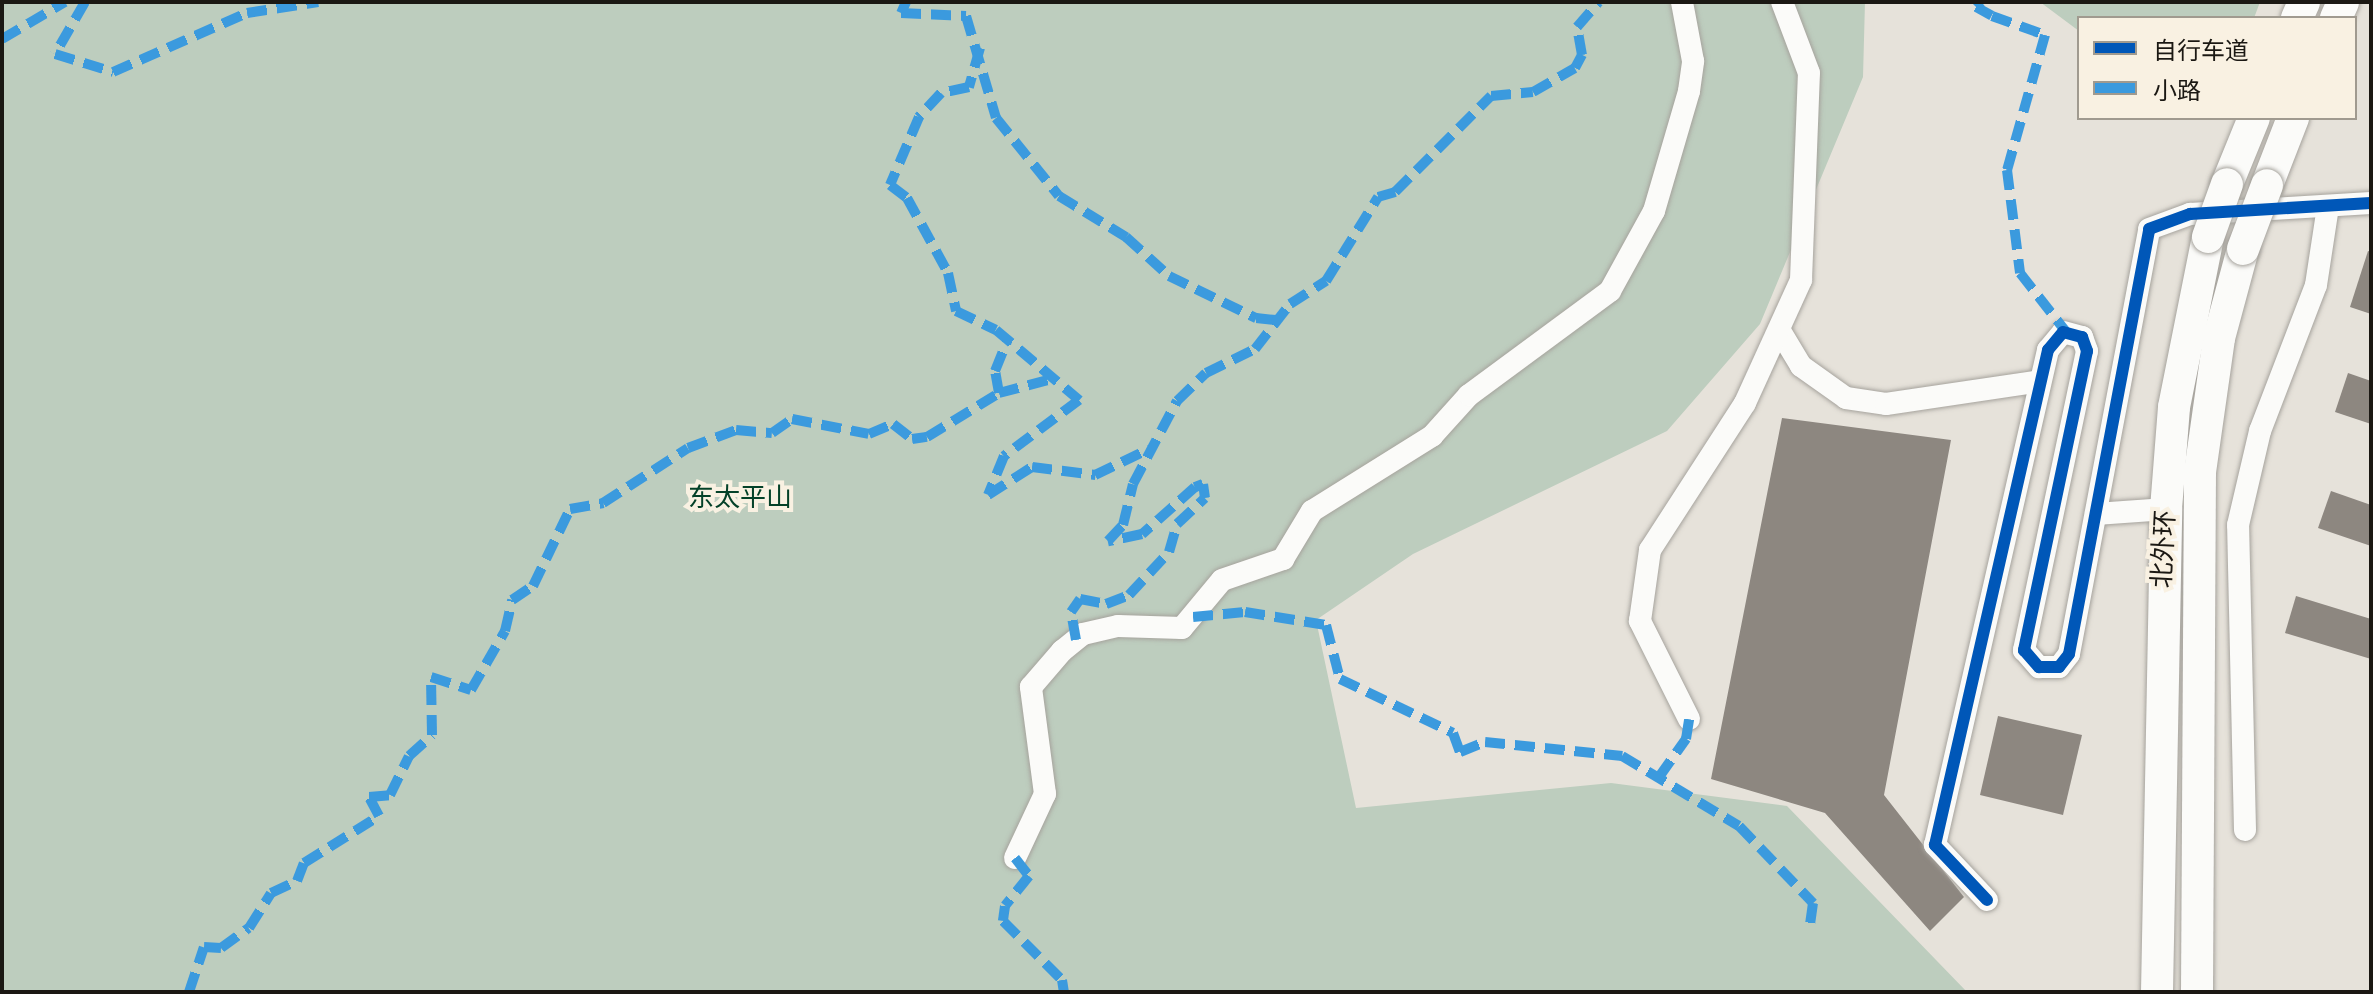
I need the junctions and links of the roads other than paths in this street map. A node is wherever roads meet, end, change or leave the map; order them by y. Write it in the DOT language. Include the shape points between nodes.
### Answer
graph roads {
  1 [pos="1682,2"];
  2 [pos="1782,2"];
  3 [pos="2253,120"];
  4 [pos="2292,120"];
  5 [pos="2371,203"];
  6 [pos="2328,207"];
  7 [pos="1780,331"];
  8 [pos="2035,382"];
  9 [pos="2166,509"];
  10 [pos="2096,514"];
  11 [pos="1689,719"];
  12 [pos="2245,830"];
  13 [pos="1015,858"];
  14 [pos="1987,900"];
  15 [pos="2157,992"];
  16 [pos="2197,992"];
  1 -- 13 [label="street" via="1693,61 1689,91 1654,211 1610,291 1469,395 1432,436 1312,511 1283,559 1222,580 1182,628 1118,626 1083,634 1062,651 1031,687 1045,794"];
  2 -- 7 [label="street" via="1809,73 1803,169 1808,237 1801,280"];
  3 -- 9 [label="highway, 北外环, bridge" via="2208,237 2174,407"];
  4 -- 16 [label="highway, 北外环, bridge" via="2243,249 2219,338 2200,472"];
  5 -- 6 [label="street"];
  6 -- 10 [label="street" via="2190,214 2149,229"];
  6 -- 12 [label="street" via="2316,285 2260,431 2238,525"];
  7 -- 8 [label="street" via="1801,366 1846,398 1886,404"];
  7 -- 11 [label="street" via="1745,403 1650,550 1640,621"];
  8 -- 10 [label="street" via="2063,332 2082,337 2087,351 2024,650 2039,667 2059,667 2069,654"];
  8 -- 14 [label="street" via="1935,845"];
  9 -- 10 [label="street"];
  9 -- 15 [label="highway, 北外环"];
}
